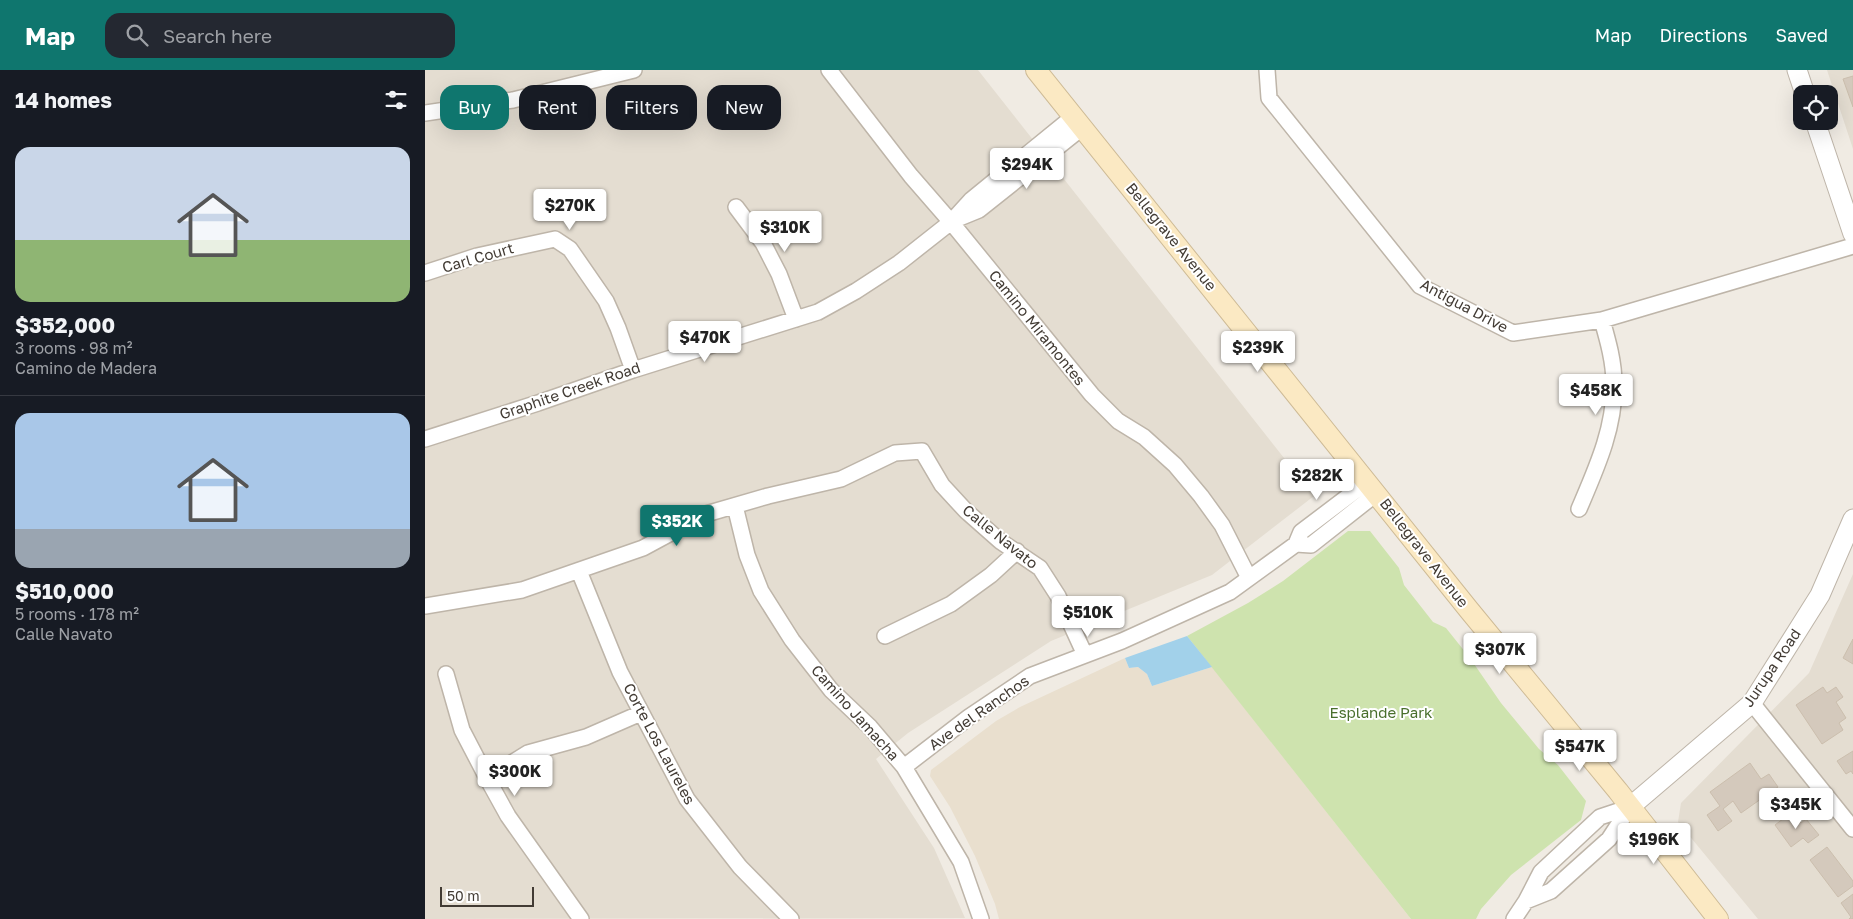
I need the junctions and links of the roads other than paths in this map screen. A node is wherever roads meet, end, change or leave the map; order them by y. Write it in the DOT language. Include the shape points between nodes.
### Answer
graph roads {
  1 [pos="634,70"];
  2 [pos="829,70"];
  3 [pos="1036,70"];
  4 [pos="1267,70"];
  5 [pos="1797,70"];
  6 [pos="579,76"];
  7 [pos="1802,85"];
  8 [pos="425,113"];
  9 [pos="1078,121"];
  10 [pos="1818,130"];
  11 [pos="736,207"];
  12 [pos="951,222"];
  13 [pos="1853,234"];
  14 [pos="1853,246"];
  15 [pos="425,273"];
  16 [pos="796,319"];
  17 [pos="1602,320"];
  18 [pos="633,370"];
  19 [pos="425,439"];
  20 [pos="1372,488"];
  21 [pos="735,506"];
  22 [pos="1579,509"];
  23 [pos="1853,520"];
  24 [pos="1017,551"];
  25 [pos="579,571"];
  26 [pos="1249,578"];
  27 [pos="425,606"];
  28 [pos="885,636"];
  29 [pos="1085,655"];
  30 [pos="446,674"];
  31 [pos="1752,703"];
  32 [pos="641,713"];
  33 [pos="904,767"];
  34 [pos="487,778"];
  35 [pos="1631,807"];
  36 [pos="1853,830"];
  37 [pos="1526,901"];
  38 [pos="581,919"];
  39 [pos="791,919"];
  40 [pos="981,919"];
  41 [pos="1514,919"];
  42 [pos="1719,919"];
  1 -- 6 [label="street"];
  2 -- 12 [label="street, Camino Miramontes"];
  3 -- 9 [label="main road, Bellegrave Avenue"];
  4 -- 17 [label="street, Antigua Drive" via="1269,98 1420,286 1513,332"];
  5 -- 7 [label="street"];
  6 -- 8 [label="street" via="513,100"];
  9 -- 12 [label="street, Graphite Creek Road" via="971,200"];
  9 -- 20 [label="main road, Bellegrave Avenue"];
  10 -- 13 [label="street"];
  11 -- 16 [label="street" via="763,242"];
  12 -- 16 [label="street, Graphite Creek Road" via="899,263 856,291 818,312"];
  12 -- 26 [label="street, Camino Miramontes" via="1092,396 1118,421 1144,437 1175,465 1201,496 1222,525"];
  14 -- 17 [label="street, Antigua Drive"];
  15 -- 18 [label="street, Carl Court" via="477,256 555,239 569,249 606,301"];
  16 -- 18 [label="street, Graphite Creek Road"];
  17 -- 22 [label="street" via="1613,366 1611,415 1606,441"];
  18 -- 19 [label="street, Graphite Creek Road"];
  20 -- 26 [label="street, Ave del Ranchos" via="1311,545 1296,544"];
  20 -- 35 [label="main road, Bellegrave Avenue"];
  21 -- 24 [label="street, Calle Navato" via="841,480 895,453 922,451 941,485 966,511"];
  21 -- 25 [label="street" via="706,514 643,548"];
  21 -- 33 [label="street, Camino Jamacha" via="747,555 761,591 792,640 831,690 870,727"];
  23 -- 31 [label="street, Jurupa Road" via="1821,596"];
  24 -- 28 [label="street" via="951,604"];
  24 -- 29 [label="street, Calle Navato" via="1040,568 1058,596"];
  25 -- 27 [label="street" via="522,590"];
  25 -- 32 [label="street, Corte Los Laureles"];
  26 -- 29 [label="street, Ave del Ranchos" via="1222,596"];
  29 -- 33 [label="street, Ave del Ranchos" via="1030,676"];
  30 -- 34 [label="street" via="462,730"];
  31 -- 35 [label="street, Jurupa Road"];
  31 -- 36 [label="street"];
  32 -- 34 [label="street" via="586,737 528,754"];
  32 -- 39 [label="street, Corte Los Laureles" via="687,799 740,867"];
  33 -- 40 [label="street, Camino Jamacha" via="961,862"];
  34 -- 38 [label="street" via="508,816"];
  35 -- 37 [label="street" via="1609,840 1551,891"];
  35 -- 37 [label="street" via="1600,817 1541,872"];
  35 -- 42 [label="main road, Bellegrave Avenue"];
  37 -- 41 [label="street"];
}
